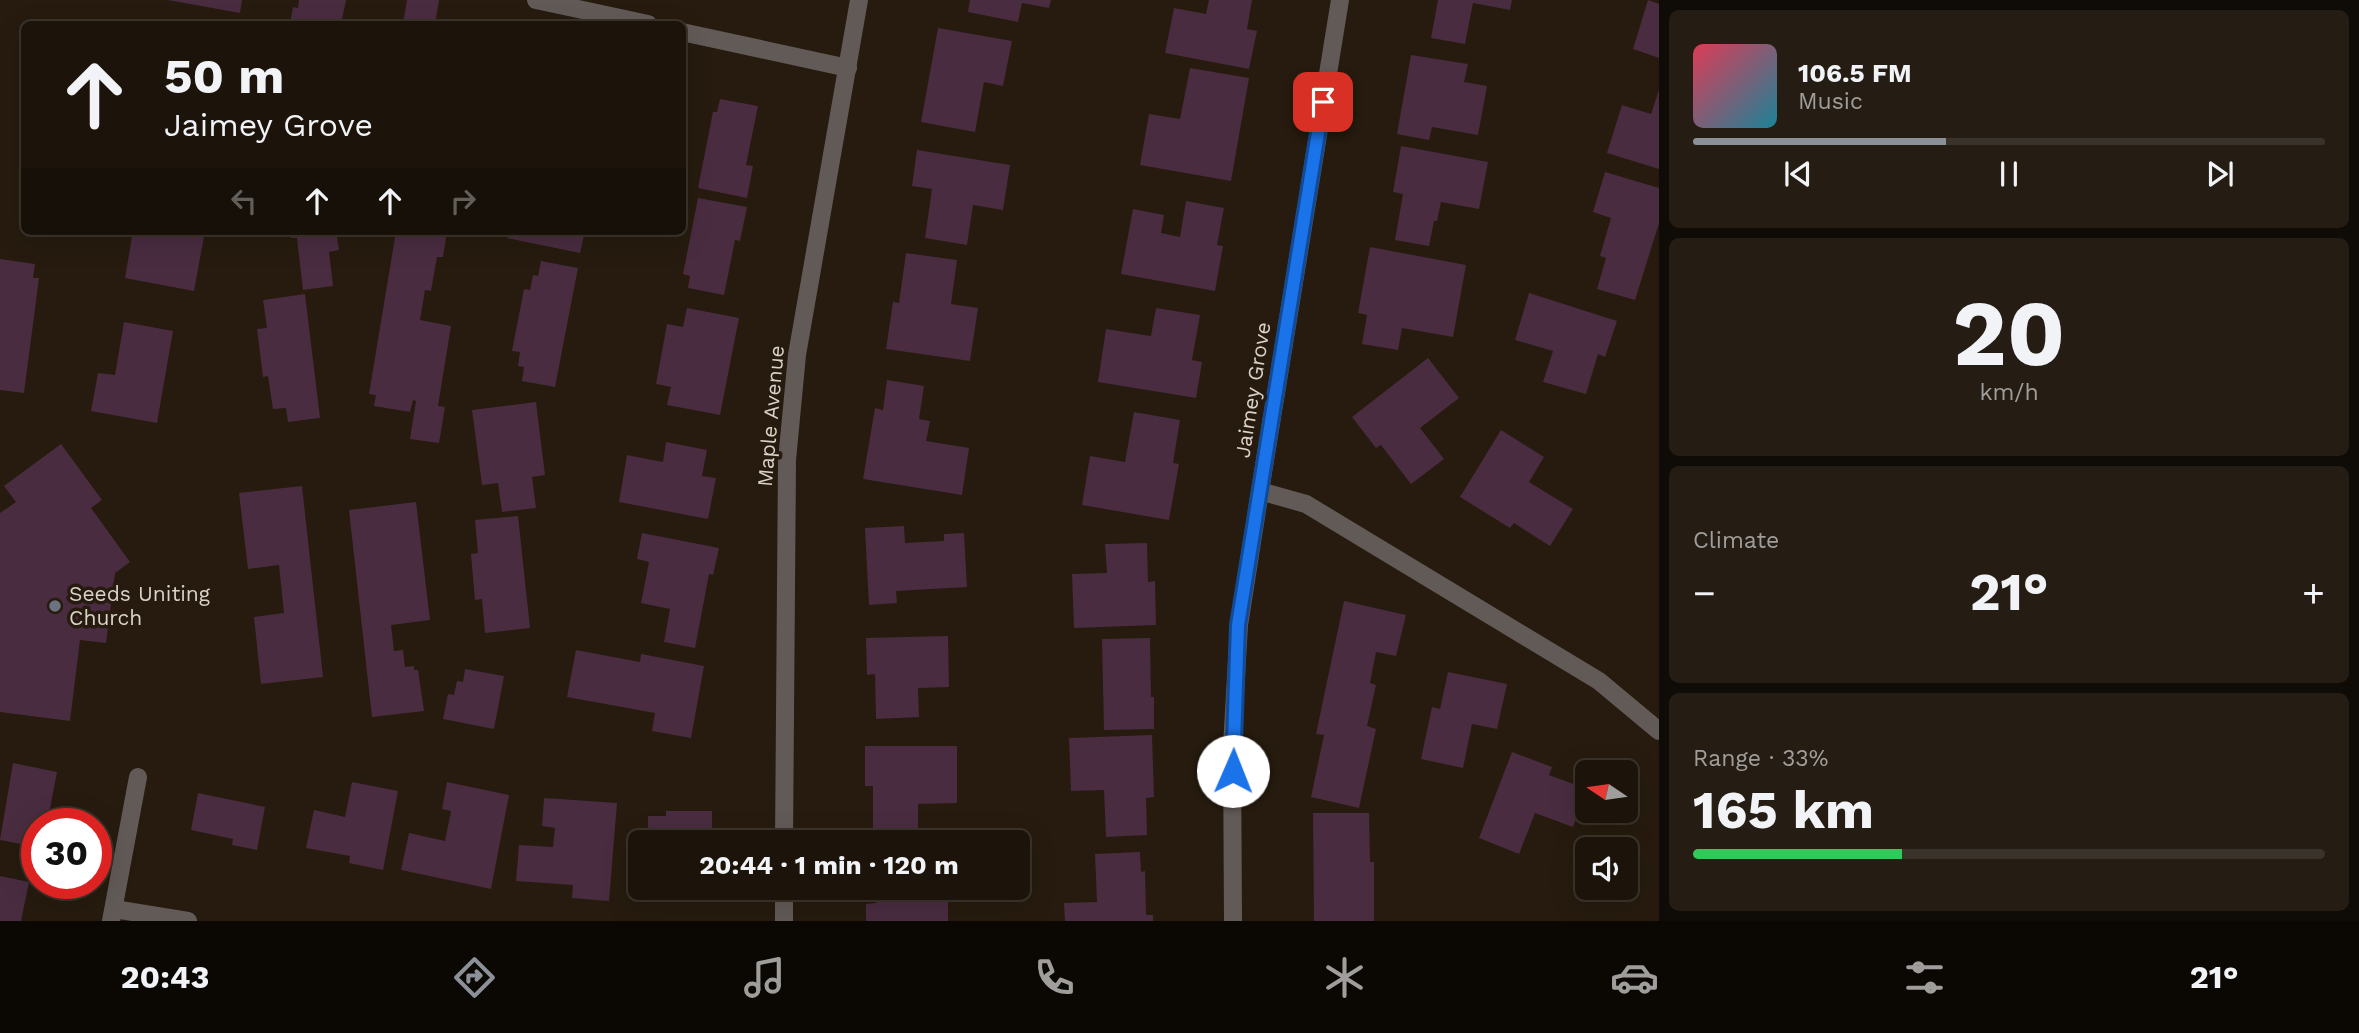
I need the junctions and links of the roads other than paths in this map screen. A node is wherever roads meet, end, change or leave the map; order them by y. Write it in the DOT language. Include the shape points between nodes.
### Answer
graph roads {
  1 [pos="536,0"];
  2 [pos="859,0"];
  3 [pos="1340,0"];
  4 [pos="634,21"];
  5 [pos="686,33"];
  6 [pos="848,68"];
  7 [pos="1260,491"];
  8 [pos="1659,732"];
  9 [pos="138,777"];
  10 [pos="784,830"];
  11 [pos="784,900"];
  12 [pos="112,915"];
  13 [pos="188,921"];
  14 [pos="784,921"];
  15 [pos="1233,921"];
  1 -- 4 [label="street"];
  2 -- 6 [label="street, Maple Avenue"];
  3 -- 7 [label="street, Jaimey Grove"];
  5 -- 6 [label="street"];
  6 -- 10 [label="street, Maple Avenue" via="797,355 787,460"];
  7 -- 8 [label="street" via="1306,504 1598,681"];
  7 -- 15 [label="street, Jaimey Grove" via="1238,625"];
  9 -- 12 [label="street"];
  11 -- 14 [label="street"];
  12 -- 13 [label="street"];
}
